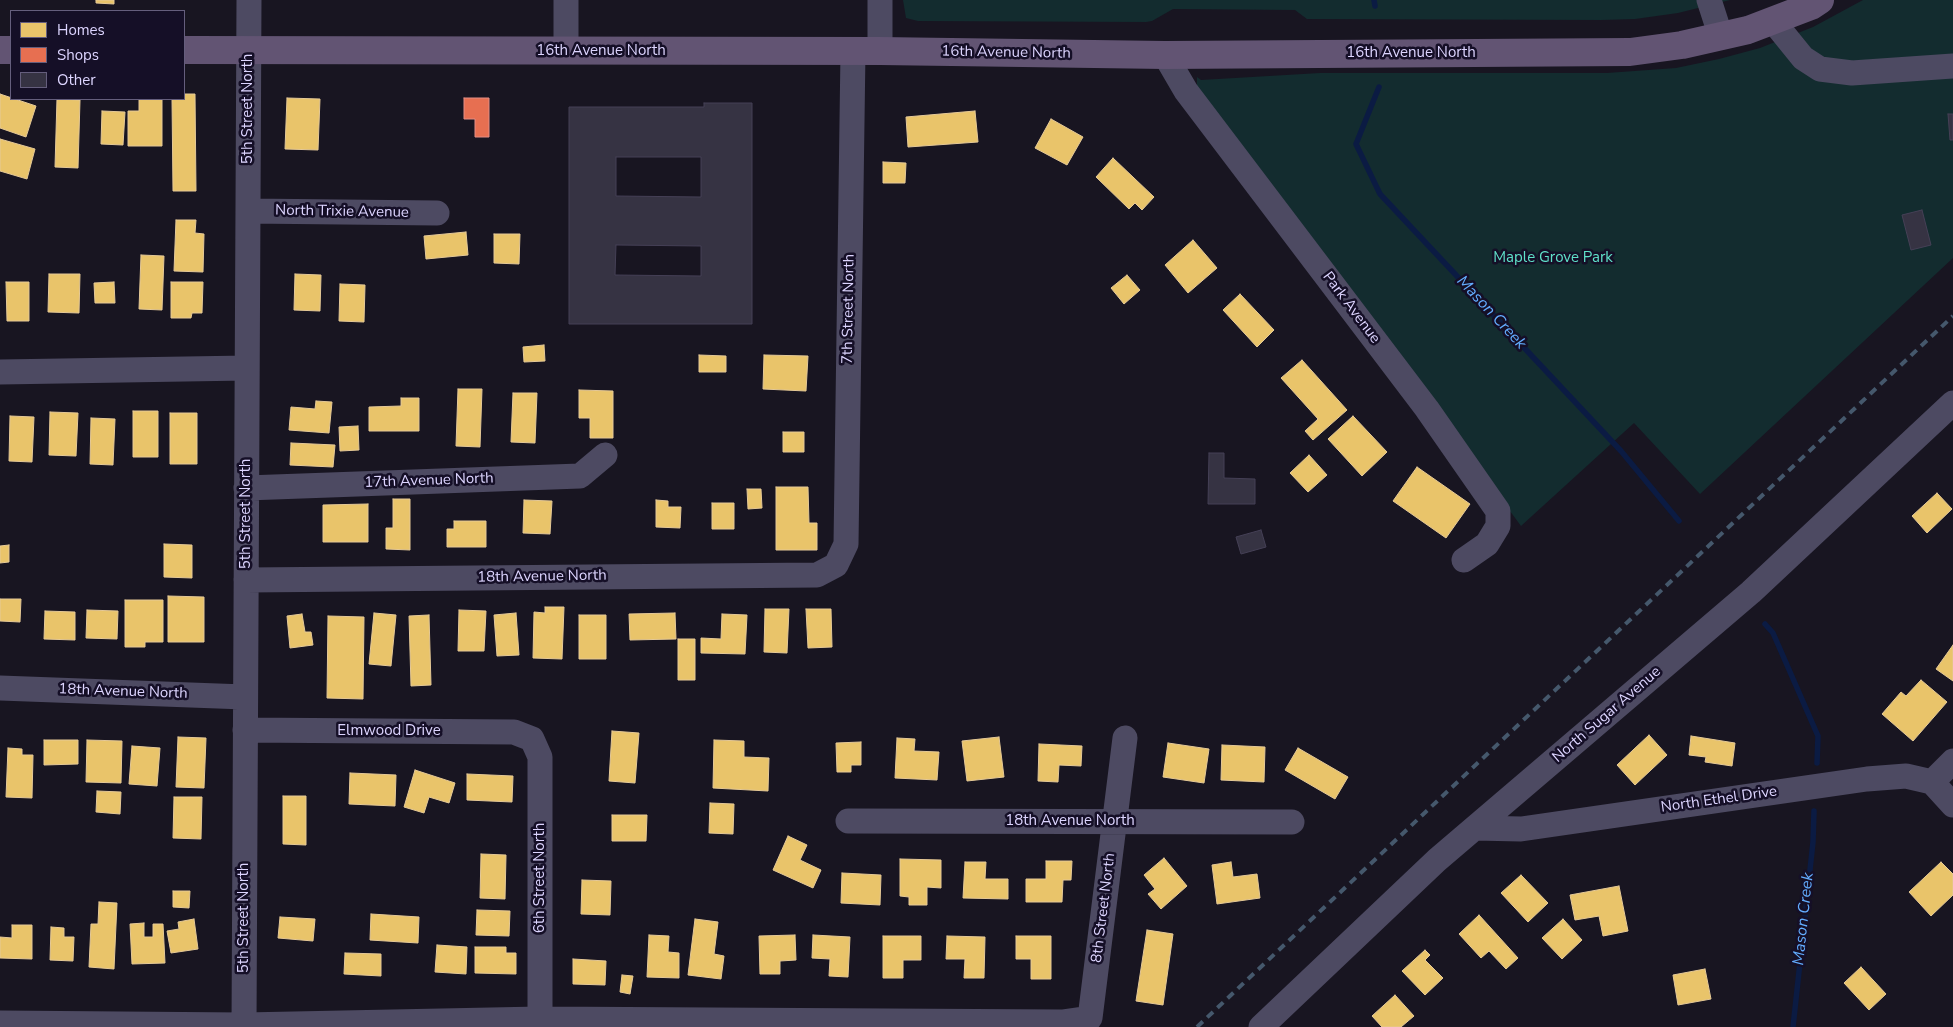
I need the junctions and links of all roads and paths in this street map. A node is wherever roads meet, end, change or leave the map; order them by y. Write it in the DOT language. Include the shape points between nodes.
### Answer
graph roads {
  1 [pos="249,0"];
  2 [pos="566,0"];
  3 [pos="880,0"];
  4 [pos="1709,0"];
  5 [pos="1820,0"];
  6 [pos="1773,21"];
  7 [pos="1721,37"];
  8 [pos="185,50"];
  9 [pos="248,50"];
  10 [pos="566,51"];
  11 [pos="866,51"];
  12 [pos="1165,55"];
  13 [pos="1953,66"];
  14 [pos="248,211"];
  15 [pos="437,213"];
  16 [pos="247,368"];
  17 [pos="0,372"];
  18 [pos="1953,403"];
  19 [pos="605,455"];
  20 [pos="246,488"];
  21 [pos="1464,560"];
  22 [pos="836,566"];
  23 [pos="246,580"];
  24 [pos="0,688"];
  25 [pos="245,696"];
  26 [pos="245,730"];
  27 [pos="1124,738"];
  28 [pos="532,739"];
  29 [pos="1953,761"];
  30 [pos="1932,782"];
  31 [pos="1953,804"];
  32 [pos="848,820"];
  33 [pos="1114,822"];
  34 [pos="1292,822"];
  35 [pos="1475,828"];
  36 [pos="540,1020"];
  37 [pos="0,1023"];
  38 [pos="244,1026"];
  39 [pos="1261,1027"];
  1 -- 9 [label="street, 5th Street North"];
  2 -- 10 [label="street"];
  3 -- 11 [label="street, 7th Street North"];
  4 -- 7 [label="street"];
  5 -- 6 [label="main road, 16th Avenue North"];
  6 -- 7 [label="main road, 16th Avenue North"];
  6 -- 13 [label="street" via="1803,58 1820,69 1852,73"];
  7 -- 12 [label="main road, 16th Avenue North" via="1630,52"];
  8 -- 9 [label="main road, 16th Avenue North"];
  9 -- 10 [label="main road, 16th Avenue North"];
  9 -- 14 [label="street, 5th Street North"];
  10 -- 11 [label="main road, 16th Avenue North"];
  11 -- 12 [label="main road, 16th Avenue North"];
  11 -- 22 [label="street, 7th Street North" via="846,544"];
  12 -- 21 [label="street, Park Avenue" via="1186,91 1427,409 1498,511 1498,526 1487,544"];
  14 -- 15 [label="street, North Trixie Avenue"];
  14 -- 16 [label="street, 5th Street North"];
  16 -- 17 [label="street"];
  16 -- 20 [label="street, 5th Street North"];
  18 -- 35 [label="street, North Sugar Avenue" via="1751,592"];
  19 -- 20 [label="street, 17th Avenue North" via="580,476"];
  20 -- 23 [label="street, 5th Street North"];
  22 -- 23 [label="street, 18th Avenue North" via="817,575"];
  23 -- 25 [label="street, 5th Street North"];
  24 -- 25 [label="street, 18th Avenue North"];
  25 -- 26 [label="street, 5th Street North"];
  26 -- 28 [label="street, Elmwood Drive" via="514,732"];
  26 -- 38 [label="street, 5th Street North"];
  27 -- 33 [label="street, 8th Street North"];
  28 -- 36 [label="street, 6th Street North" via="540,757"];
  29 -- 30 [label="street"];
  30 -- 31 [label="street"];
  30 -- 35 [label="street, North Ethel Drive" via="1906,776 1867,779 1521,828"];
  32 -- 33 [label="street, 18th Avenue North"];
  33 -- 34 [label="street, 18th Avenue North"];
  33 -- 36 [label="street, 8th Street North" via="1090,1018 1062,1022"];
  35 -- 39 [label="street, North Sugar Avenue"];
  36 -- 38 [label="street"];
  37 -- 38 [label="street"];
}
